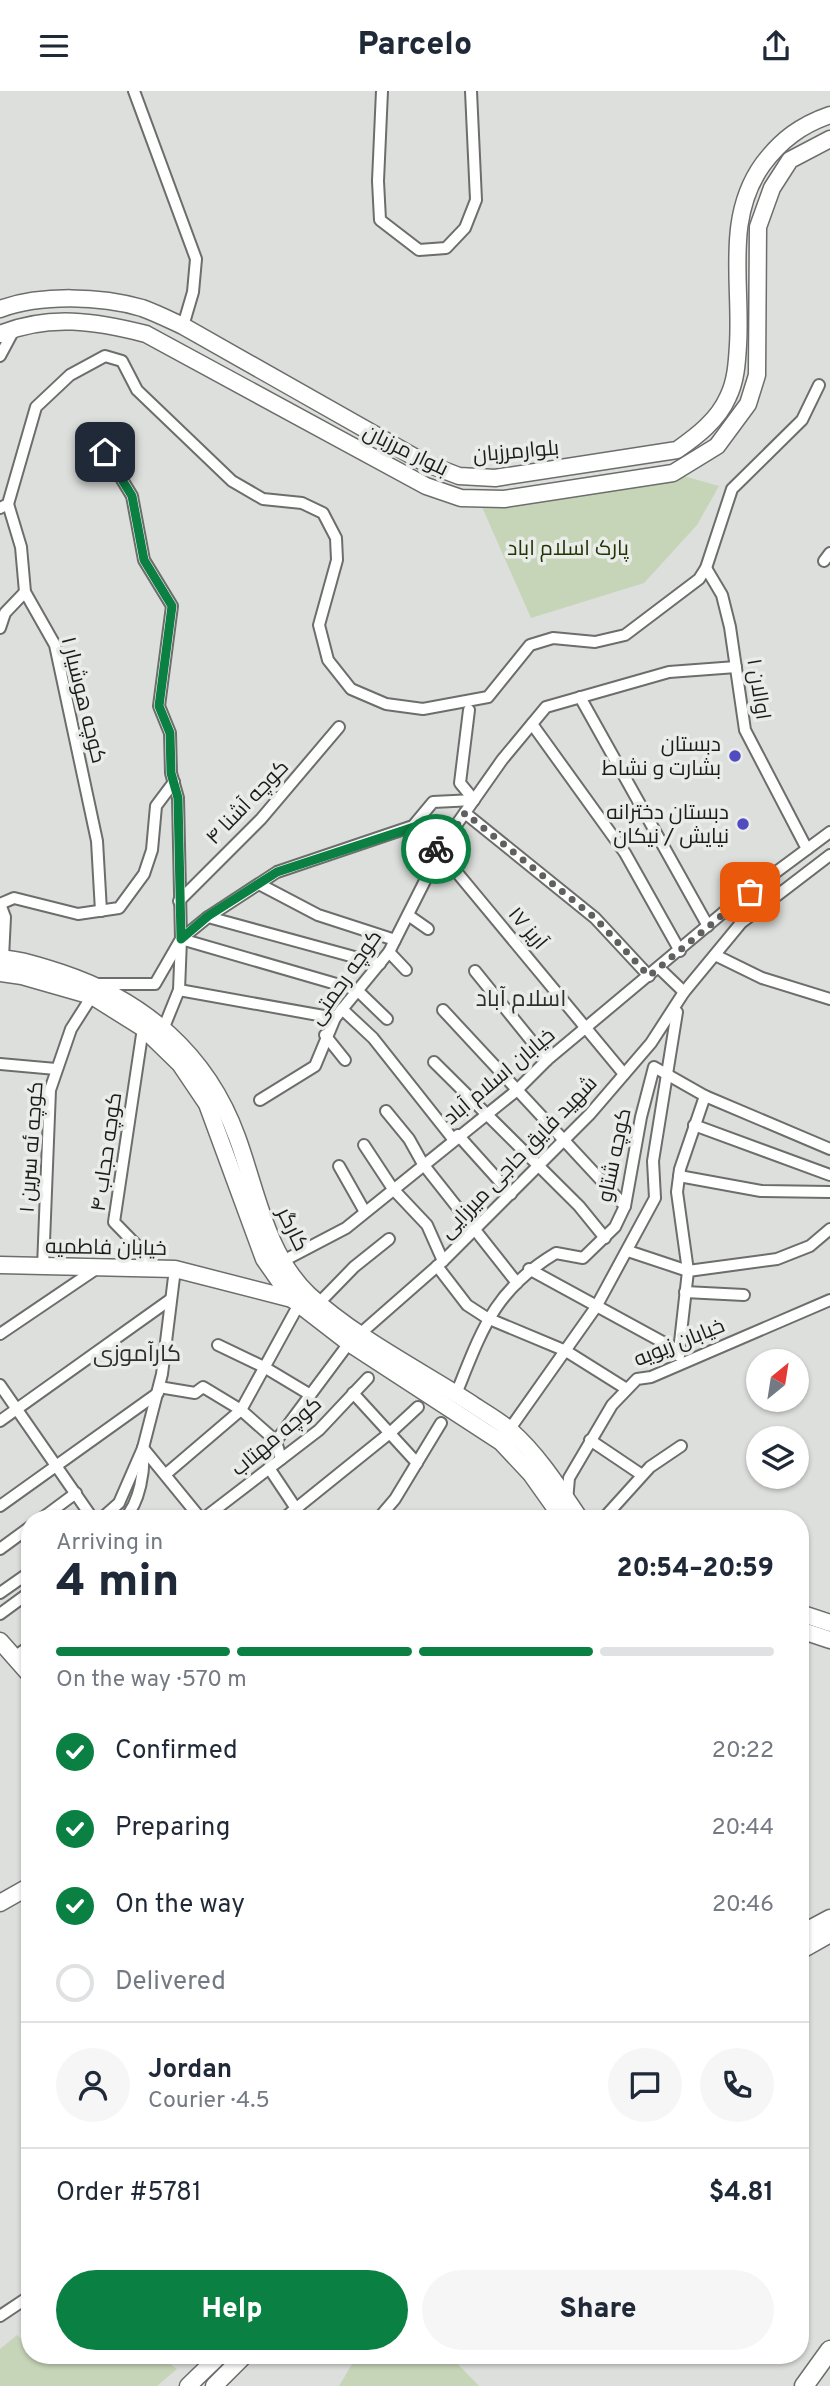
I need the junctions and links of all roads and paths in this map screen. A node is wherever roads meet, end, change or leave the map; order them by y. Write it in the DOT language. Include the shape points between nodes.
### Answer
graph roads {
  1 [pos="134,91"];
  2 [pos="382,91"];
  3 [pos="471,91"];
  4 [pos="830,115"];
  5 [pos="830,139"];
  6 [pos="0,309"];
  7 [pos="183,326"];
  8 [pos="7,331"];
  9 [pos="0,356"];
  10 [pos="818,385"];
  11 [pos="95,435"];
  12 [pos="4,506"];
  13 [pos="706,568"];
  14 [pos="24,592"];
  15 [pos="0,628"];
  16 [pos="736,667"];
  17 [pos="580,697"];
  18 [pos="469,710"];
  19 [pos="532,724"];
  20 [pos="339,727"];
  21 [pos="174,782"];
  22 [pos="474,800"];
  23 [pos="465,813"];
  24 [pos="414,827"];
  25 [pos="830,832"];
  26 [pos="807,849"];
  27 [pos="440,852"];
  28 [pos="830,855"];
  29 [pos="259,884"];
  30 [pos="179,901"];
  31 [pos="0,904"];
  32 [pos="101,911"];
  33 [pos="408,915"];
  34 [pos="208,916"];
  35 [pos="708,926"];
  36 [pos="428,929"];
  37 [pos="181,939"];
  38 [pos="395,940"];
  39 [pos="680,951"];
  40 [pos="389,952"];
  41 [pos="715,955"];
  42 [pos="1,963"];
  43 [pos="380,964"];
  44 [pos="659,968"];
  45 [pos="406,970"];
  46 [pos="475,971"];
  47 [pos="649,976"];
  48 [pos="94,990"];
  49 [pos="179,990"];
  50 [pos="357,990"];
  51 [pos="684,992"];
  52 [pos="830,999"];
  53 [pos="443,1010"];
  54 [pos="339,1013"];
  55 [pos="387,1019"];
  56 [pos="164,1027"];
  57 [pos="143,1028"];
  58 [pos="588,1028"];
  59 [pos="326,1035"];
  60 [pos="345,1060"];
  61 [pos="547,1060"];
  62 [pos="434,1062"];
  63 [pos="0,1063"];
  64 [pos="56,1069"];
  65 [pos="669,1073"];
  66 [pos="624,1075"];
  67 [pos="516,1091"];
  68 [pos="705,1096"];
  69 [pos="260,1100"];
  70 [pos="386,1111"];
  71 [pos="485,1115"];
  72 [pos="694,1125"];
  73 [pos="456,1137"];
  74 [pos="564,1141"];
  75 [pos="364,1145"];
  76 [pos="830,1149"];
  77 [pos="423,1164"];
  78 [pos="339,1165"];
  79 [pos="538,1167"];
  80 [pos="830,1175"];
  81 [pos="679,1176"];
  82 [pos="393,1189"];
  83 [pos="830,1192"];
  84 [pos="511,1194"];
  85 [pos="625,1206"];
  86 [pos="365,1212"];
  87 [pos="830,1229"];
  88 [pos="474,1230"];
  89 [pos="605,1238"];
  90 [pos="390,1239"];
  91 [pos="628,1251"];
  92 [pos="284,1261"];
  93 [pos="440,1263"];
  94 [pos="0,1265"];
  95 [pos="43,1267"];
  96 [pos="96,1269"];
  97 [pos="150,1269"];
  98 [pos="175,1269"];
  99 [pos="529,1269"];
  100 [pos="688,1271"];
  101 [pos="517,1283"];
  102 [pos="685,1292"];
  103 [pos="744,1295"];
  104 [pos="171,1299"];
  105 [pos="830,1300"];
  106 [pos="295,1302"];
  107 [pos="319,1303"];
  108 [pos="596,1307"];
  109 [pos="486,1318"];
  110 [pos="0,1334"];
  111 [pos="355,1338"];
  112 [pos="218,1345"];
  113 [pos="566,1351"];
  114 [pos="679,1351"];
  115 [pos="680,1364"];
  116 [pos="264,1367"];
  117 [pos="368,1378"];
  118 [pos="0,1385"];
  119 [pos="625,1388"];
  120 [pos="159,1390"];
  121 [pos="353,1393"];
  122 [pos="309,1394"];
  123 [pos="456,1394"];
  124 [pos="418,1407"];
  125 [pos="17,1409"];
  126 [pos="241,1410"];
  127 [pos="0,1421"];
  128 [pos="441,1423"];
  129 [pos="509,1430"];
  130 [pos="391,1432"];
  131 [pos="590,1440"];
  132 [pos="276,1441"];
  133 [pos="681,1447"];
  134 [pos="143,1448"];
  135 [pos="281,1459"];
  136 [pos="417,1462"];
  137 [pos="56,1466"];
  138 [pos="270,1468"];
  139 [pos="166,1474"];
  140 [pos="642,1475"];
  141 [pos="76,1493"];
  142 [pos="567,1501"];
  143 [pos="0,1506"];
  144 [pos="295,1509"];
  145 [pos="53,1510"];
  146 [pos="87,1510"];
  147 [pos="111,1510"];
  148 [pos="132,1510"];
  149 [pos="195,1510"];
  150 [pos="214,1510"];
  151 [pos="386,1510"];
  152 [pos="556,1510"];
  153 [pos="573,1510"];
  154 [pos="611,1510"];
  155 [pos="21,1534"];
  156 [pos="0,1549"];
  157 [pos="21,1578"];
  158 [pos="0,1593"];
  159 [pos="21,1598"];
  160 [pos="0,1613"];
  161 [pos="809,1616"];
  162 [pos="830,1623"];
  163 [pos="809,1633"];
  164 [pos="830,1640"];
  165 [pos="0,1641"];
  166 [pos="21,1652"];
  167 [pos="14,1657"];
  168 [pos="21,1665"];
  169 [pos="21,1891"];
  170 [pos="0,1903"];
  171 [pos="830,1917"];
  172 [pos="830,1934"];
  173 [pos="809,1936"];
  174 [pos="809,1939"];
  175 [pos="21,2302"];
  176 [pos="0,2316"];
  177 [pos="830,2350"];
  178 [pos="211,2364"];
  179 [pos="236,2364"];
  180 [pos="188,2386"];
  181 [pos="215,2386"];
  182 [pos="804,2386"];
  1 -- 7 [label="street" via="196,259"];
  2 -- 3 [label="street" via="380,220 419,250 446,248 465,228 476,200"];
  4 -- 7 [label="main road, بلوارمرزبان" via="808,122 777,145 752,179 737,223 737,370 728,398 715,417 677,450 495,478 459,476 401,450"];
  5 -- 8 [label="main road, بلوار مرزبان" via="790,160 772,188 758,227 757,376 748,404 717,446 673,473 504,499 461,498 426,486 146,334 104,323 59,320"];
  6 -- 7 [label="main road, بلوارمرزبان" via="18,302 91,300 142,308"];
  8 -- 9 [label="street"];
  10 -- 13 [label="street" via="802,420 732,489"];
  11 -- 21 [label="street" via="132,496 144,560 172,606 159,706 170,733"];
  12 -- 13 [label="street" via="36,407 70,375 105,356 122,361 137,390 232,481 263,499 302,503 323,513 336,538 337,560 319,625 328,660 351,689 386,704 423,709 488,697 530,645 553,638 595,642 625,635 699,579"];
  12 -- 14 [label="street, کوچه هوشیار ۱" via="21,547"];
  13 -- 16 [label="street, اوالان ۱" via="722,595"];
  14 -- 15 [label="street" via="5,613"];
  14 -- 32 [label="street, کوچه هوشیار ۱" via="55,645 97,841"];
  16 -- 17 [label="street, کوچه رحمتی" via="669,672"];
  16 -- 26 [label="street, اوالان ۱" via="745,730"];
  17 -- 19 [label="street, کوچه رحمتی" via="546,707"];
  17 -- 35 [label="street"];
  18 -- 22 [label="street" via="460,783"];
  19 -- 22 [label="street, کوچه رحمتی"];
  19 -- 39 [label="street" via="625,853"];
  20 -- 30 [label="street, کوچه آشنا ۴" via="261,819"];
  21 -- 30 [label="street" via="181,843"];
  21 -- 32 [label="street" via="156,806 152,850 144,874 118,908"];
  22 -- 23 [label="street, کوچه رحمتی"];
  22 -- 24 [label="street" via="433,802"];
  23 -- 27 [label="street, کوچه رحمتی"];
  23 -- 47 [label="street" via="595,918"];
  24 -- 27 [label="street, آریز ۱۷"];
  24 -- 29 [label="street" via="277,872"];
  25 -- 26 [label="street, خیابان اسلام آباد"];
  26 -- 35 [label="street, خیابان اسلام آباد"];
  27 -- 33 [label="street, کوچه رحمتی"];
  27 -- 58 [label="street, آریز ۱۷"];
  28 -- 41 [label="street" via="741,923"];
  29 -- 34 [label="street"];
  29 -- 38 [label="street" via="317,915"];
  30 -- 37 [label="street"];
  31 -- 32 [label="street" via="14,898 78,914"];
  31 -- 42 [label="street" via="5,917"];
  33 -- 36 [label="street"];
  33 -- 38 [label="street, کوچه رحمتی"];
  34 -- 37 [label="street"];
  34 -- 43 [label="street"];
  35 -- 39 [label="street, خیابان اسلام آباد"];
  37 -- 48 [label="street" via="155,983"];
  37 -- 49 [label="street"];
  37 -- 50 [label="street"];
  38 -- 40 [label="street, کوچه رحمتی"];
  39 -- 44 [label="street, خیابان اسلام آباد"];
  40 -- 43 [label="street, کوچه رحمتی"];
  40 -- 45 [label="street"];
  41 -- 51 [label="street"];
  41 -- 52 [label="street" via="762,978"];
  42 -- 48 [label="main road, کارگر" via="22,976"];
  43 -- 50 [label="street, کوچه رحمتی"];
  44 -- 47 [label="street, خیابان اسلام آباد"];
  44 -- 51 [label="street"];
  46 -- 61 [label="street"];
  47 -- 58 [label="street, خیابان اسلام آباد"];
  48 -- 56 [label="main road, کارگر"];
  48 -- 57 [label="main road, کارگر"];
  48 -- 64 [label="street, کوچه ئه سرین ۱" via="71,1029"];
  49 -- 54 [label="street"];
  49 -- 56 [label="street"];
  50 -- 54 [label="street, کوچه رحمتی"];
  50 -- 55 [label="street"];
  51 -- 65 [label="street" via="673,1023"];
  51 -- 66 [label="street, شهید فایق حاجی میرزایی"];
  53 -- 67 [label="street"];
  54 -- 59 [label="street, کوچه رحمتی"];
  54 -- 73 [label="street" via="373,1038"];
  56 -- 92 [label="main road, کارگر" via="218,1094 238,1139 261,1213"];
  57 -- 97 [label="street, کوچه حجاب ۴" via="114,1222 147,1256"];
  57 -- 106 [label="main road, کارگر" via="180,1064 207,1104 264,1259"];
  58 -- 61 [label="street, خیابان اسلام آباد"];
  58 -- 66 [label="street, آریز ۱۷"];
  59 -- 60 [label="street"];
  59 -- 69 [label="street, کوچه رحمتی" via="315,1066"];
  61 -- 67 [label="street, خیابان اسلام آباد"];
  62 -- 71 [label="street"];
  63 -- 64 [label="street"];
  64 -- 95 [label="street, کوچه ئه سرین ۱" via="50,1090"];
  65 -- 68 [label="street"];
  65 -- 85 [label="street, کوچه شتاو" via="654,1067"];
  65 -- 91 [label="street" via="653,1160 655,1198"];
  66 -- 74 [label="street, شهید فایق حاجی میرزایی"];
  67 -- 71 [label="street, خیابان اسلام آباد"];
  67 -- 74 [label="street"];
  68 -- 72 [label="street"];
  68 -- 76 [label="street"];
  70 -- 77 [label="street"];
  71 -- 73 [label="street, خیابان اسلام آباد"];
  71 -- 79 [label="street"];
  72 -- 80 [label="street"];
  72 -- 81 [label="street"];
  73 -- 77 [label="street, خیابان اسلام آباد"];
  73 -- 84 [label="street"];
  74 -- 79 [label="street, شهید فایق حاجی میرزایی"];
  74 -- 85 [label="street"];
  75 -- 82 [label="street"];
  77 -- 82 [label="street, خیابان اسلام آباد"];
  77 -- 88 [label="street"];
  78 -- 86 [label="street"];
  79 -- 84 [label="street, شهید فایق حاجی میرزایی"];
  79 -- 89 [label="street"];
  81 -- 83 [label="street" via="761,1191"];
  81 -- 100 [label="street" via="678,1204"];
  82 -- 86 [label="street, خیابان اسلام آباد"];
  82 -- 93 [label="street" via="427,1225"];
  84 -- 88 [label="street, شهید فایق حاجی میرزایی"];
  85 -- 89 [label="street, کوچه شتاو"];
  86 -- 92 [label="street, خیابان اسلام آباد" via="346,1228"];
  87 -- 100 [label="street" via="810,1246 777,1259"];
  88 -- 93 [label="street, شهید فایق حاجی میرزایی"];
  88 -- 101 [label="street"];
  89 -- 99 [label="street, کوچه شتاو" via="583,1258 556,1253"];
  90 -- 107 [label="street"];
  91 -- 100 [label="street"];
  91 -- 108 [label="street"];
  92 -- 107 [label="main road, کارگر"];
  93 -- 109 [label="street" via="467,1305"];
  93 -- 111 [label="street, شهید فایق حاجی میرزایی"];
  94 -- 95 [label="main road, خیابان فاطمیه"];
  95 -- 96 [label="main road, خیابان فاطمیه"];
  96 -- 97 [label="main road, خیابان فاطمیه"];
  96 -- 110 [label="street"];
  97 -- 98 [label="main road, خیابان فاطمیه"];
  98 -- 104 [label="street"];
  98 -- 106 [label="main road, خیابان فاطمیه"];
  99 -- 101 [label="street, کوچه شتاو"];
  99 -- 108 [label="street"];
  100 -- 102 [label="street"];
  101 -- 109 [label="street, کوچه شتاو"];
  102 -- 103 [label="street"];
  102 -- 114 [label="street"];
  104 -- 120 [label="street"];
  104 -- 125 [label="street"];
  105 -- 115 [label="street, خیابان زیویه"];
  106 -- 111 [label="main road, کارگر"];
  106 -- 116 [label="street"];
  107 -- 111 [label="main road, کارگر"];
  108 -- 113 [label="street"];
  108 -- 114 [label="street"];
  109 -- 113 [label="street"];
  109 -- 123 [label="street, کوچه شتاو"];
  111 -- 122 [label="street, شهید فایق حاجی میرزایی"];
  111 -- 123 [label="main road, کارگر"];
  111 -- 152 [label="main road, کارگر" via="501,1442"];
  112 -- 116 [label="street"];
  113 -- 119 [label="street"];
  113 -- 129 [label="street"];
  114 -- 115 [label="street"];
  115 -- 119 [label="street, خیابان زیویه"];
  116 -- 122 [label="street"];
  116 -- 126 [label="street"];
  117 -- 121 [label="street, کوچه مهتاب"];
  118 -- 125 [label="street"];
  119 -- 131 [label="street, خیابان زیویه"];
  120 -- 126 [label="street" via="195,1393 203,1387"];
  120 -- 134 [label="street"];
  120 -- 137 [label="street"];
  121 -- 130 [label="street"];
  121 -- 135 [label="street, کوچه مهتاب" via="318,1430"];
  122 -- 132 [label="street, شهید فایق حاجی میرزایی"];
  123 -- 129 [label="main road, کارگر"];
  124 -- 130 [label="street"];
  125 -- 127 [label="street"];
  125 -- 137 [label="street"];
  126 -- 132 [label="street"];
  126 -- 139 [label="street"];
  128 -- 136 [label="street"];
  129 -- 142 [label="main road, کارگر" via="535,1456"];
  130 -- 136 [label="street"];
  130 -- 144 [label="street"];
  131 -- 140 [label="street"];
  131 -- 142 [label="street, خیابان زیویه" via="569,1478"];
  132 -- 135 [label="street"];
  133 -- 140 [label="street"];
  134 -- 139 [label="street"];
  134 -- 147 [label="street" via="119,1503"];
  134 -- 148 [label="street" via="145,1466"];
  135 -- 138 [label="street, کوچه مهتاب"];
  136 -- 151 [label="street"];
  137 -- 141 [label="street"];
  137 -- 143 [label="street"];
  138 -- 144 [label="street"];
  138 -- 150 [label="street, کوچه مهتاب"];
  139 -- 149 [label="street"];
  140 -- 154 [label="street"];
  141 -- 145 [label="street"];
  141 -- 146 [label="street"];
  142 -- 153 [label="main road, کارگر"];
  155 -- 156 [label="street"];
  157 -- 158 [label="street"];
  159 -- 160 [label="street"];
  161 -- 162 [label="main road"];
  163 -- 164 [label="main road"];
  165 -- 167 [label="main road"];
  166 -- 167 [label="street"];
  167 -- 168 [label="main road"];
  169 -- 170 [label="main road"];
  171 -- 173 [label="main road"];
  172 -- 174 [label="main road"];
  175 -- 176 [label="street"];
  177 -- 182 [label="main road"];
  178 -- 180 [label="main road"];
  179 -- 181 [label="main road"];
}
